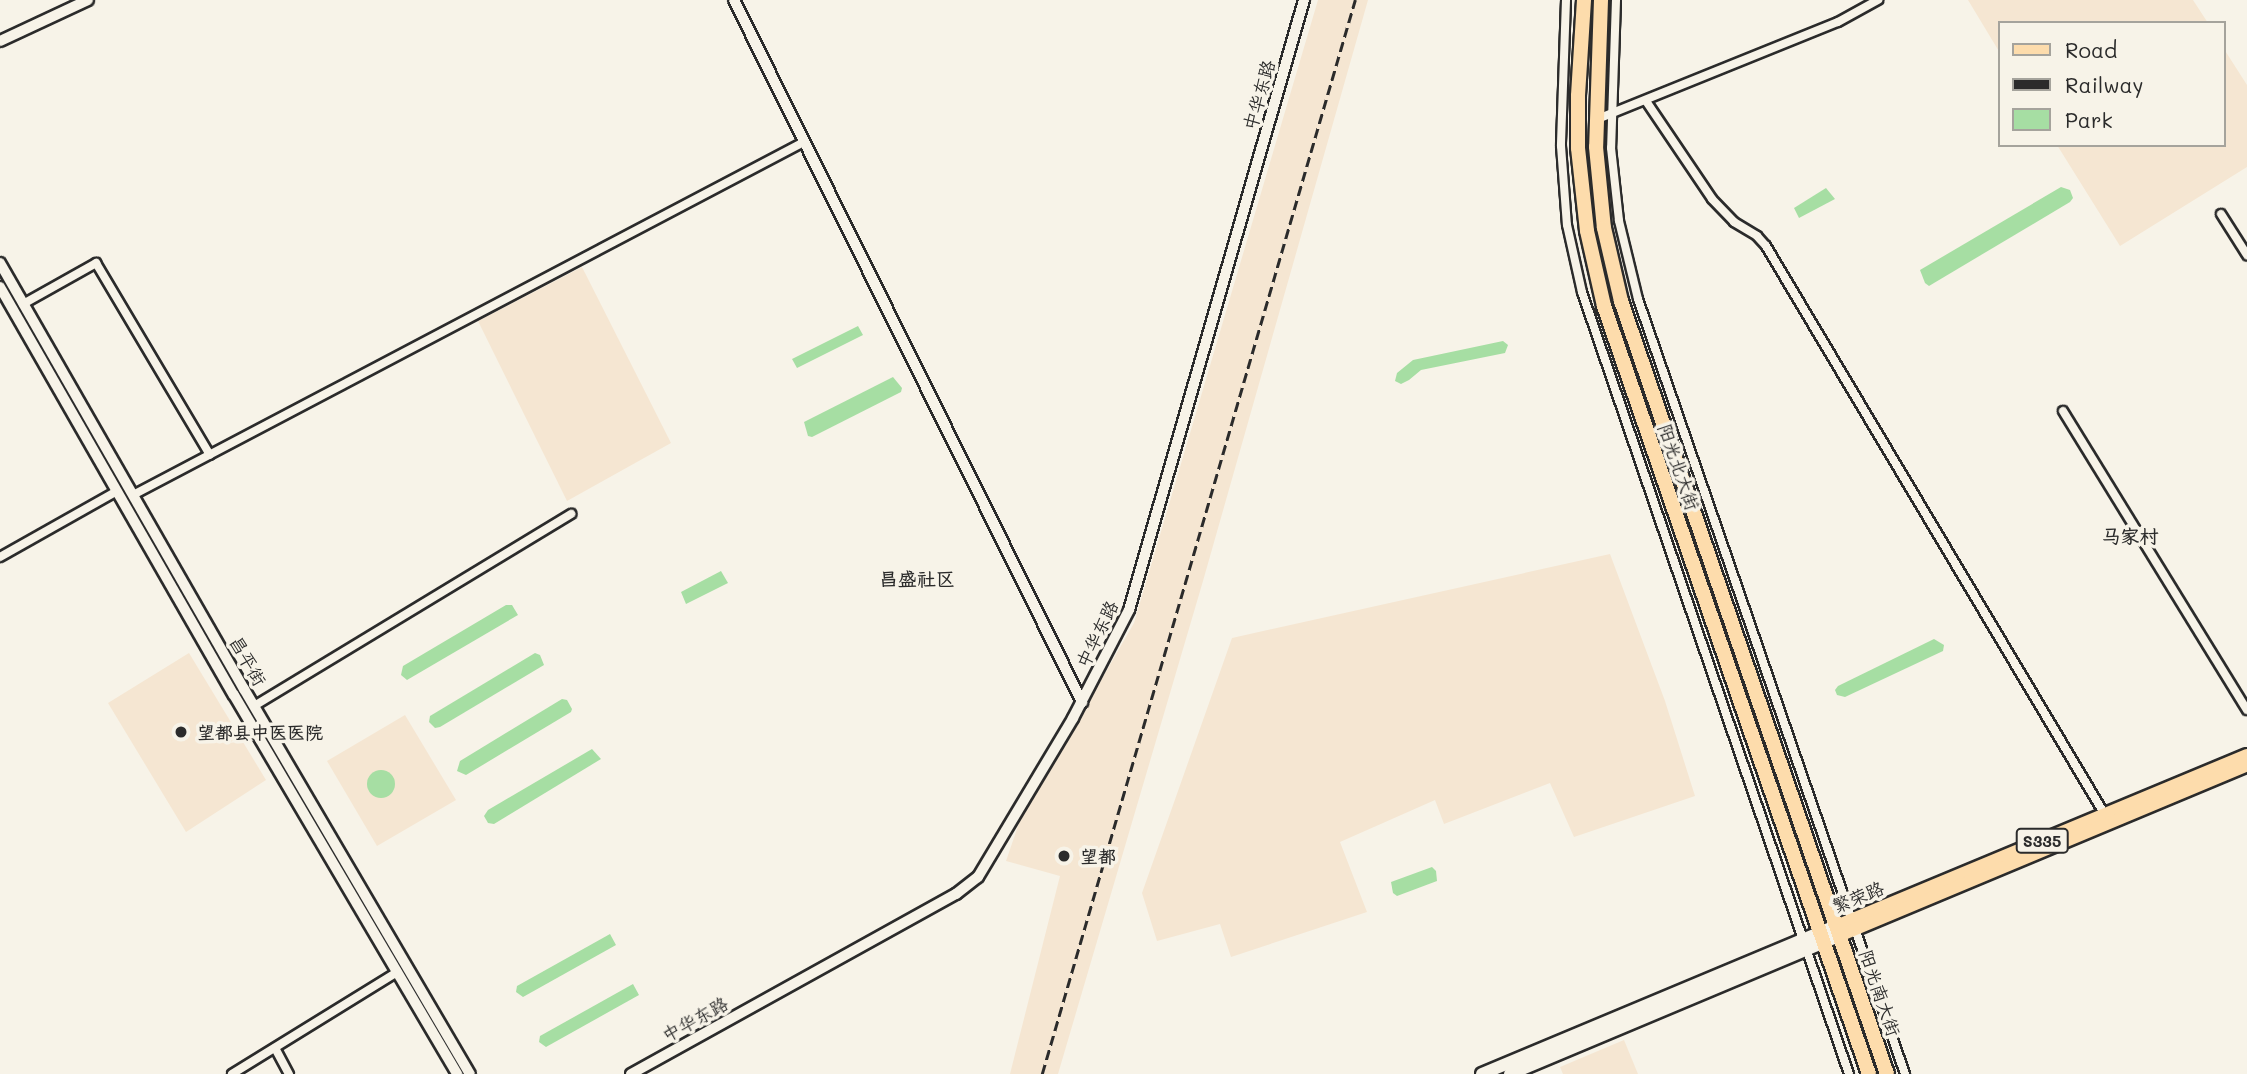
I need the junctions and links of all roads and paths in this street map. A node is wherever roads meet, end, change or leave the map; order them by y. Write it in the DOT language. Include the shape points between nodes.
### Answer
graph roads {
  1 [pos="88,0"];
  2 [pos="734,0"];
  3 [pos="1304,0"];
  4 [pos="1566,0"];
  5 [pos="1584,0"];
  6 [pos="1601,0"];
  7 [pos="1616,0"];
  8 [pos="1878,0"];
  9 [pos="0,41"];
  10 [pos="1646,100"];
  11 [pos="1613,113"];
  12 [pos="1595,120"];
  13 [pos="804,142"];
  14 [pos="2221,214"];
  15 [pos="2247,255"];
  16 [pos="0,263"];
  17 [pos="0,287"];
  18 [pos="23,303"];
  19 [pos="2063,411"];
  20 [pos="210,455"];
  21 [pos="117,491"];
  22 [pos="133,495"];
  23 [pos="571,514"];
  24 [pos="0,557"];
  25 [pos="1082,702"];
  26 [pos="254,706"];
  27 [pos="2247,710"];
  28 [pos="2247,755"];
  29 [pos="2247,765"];
  30 [pos="2105,815"];
  31 [pos="1854,924"];
  32 [pos="1837,931"];
  33 [pos="1821,937"];
  34 [pos="1805,944"];
  35 [pos="397,972"];
  36 [pos="275,1048"];
  37 [pos="232,1074"];
  38 [pos="289,1074"];
  39 [pos="457,1074"];
  40 [pos="470,1074"];
  41 [pos="631,1074"];
  42 [pos="1482,1074"];
  43 [pos="1510,1074"];
  44 [pos="1849,1074"];
  45 [pos="1869,1074"];
  46 [pos="1887,1074"];
  47 [pos="1905,1074"];
  1 -- 9 [label="street"];
  2 -- 13 [label="street"];
  3 -- 25 [label="street, 中华东路" via="1136,592"];
  4 -- 34 [label="street" via="1562,157 1567,225 1579,280"];
  5 -- 33 [label="highway, 阳光北大街" via="1578,148 1596,274 1621,359"];
  6 -- 12 [label="highway, 阳光北大街"];
  7 -- 11 [label="street"];
  8 -- 10 [label="street" via="1838,22"];
  10 -- 11 [label="street"];
  10 -- 30 [label="street" via="1722,212 1766,246"];
  11 -- 12 [label="street"];
  11 -- 31 [label="street" via="1611,148 1618,211 1638,299"];
  12 -- 32 [label="highway, 阳光北大街" via="1604,228 1621,301"];
  13 -- 20 [label="street"];
  13 -- 25 [label="street"];
  14 -- 15 [label="street"];
  16 -- 18 [label="street, 昌平街"];
  17 -- 21 [label="street, 昌平街"];
  18 -- 20 [label="street" via="96,263"];
  18 -- 22 [label="street, 昌平街"];
  19 -- 27 [label="street"];
  20 -- 22 [label="street"];
  21 -- 24 [label="street"];
  21 -- 35 [label="street, 昌平街"];
  22 -- 26 [label="street, 昌平街"];
  23 -- 26 [label="street"];
  25 -- 41 [label="street, 中华东路" via="970,884"];
  26 -- 40 [label="street, 昌平街"];
  28 -- 30 [label="main road, 繁荣路 / S335"];
  29 -- 31 [label="main road, 繁荣路 / S335"];
  30 -- 31 [label="main road, 繁荣路 / S335"];
  31 -- 32 [label="main road, 繁荣路 / S335"];
  31 -- 47 [label="street"];
  32 -- 33 [label="main road, 繁荣路"];
  32 -- 46 [label="highway, 阳光南大街"];
  33 -- 34 [label="main road, 繁荣路"];
  33 -- 45 [label="highway"];
  34 -- 42 [label="main road, 繁荣路"];
  34 -- 43 [label="main road, 繁荣路"];
  34 -- 44 [label="street"];
  35 -- 36 [label="street"];
  35 -- 39 [label="street, 昌平街"];
  36 -- 37 [label="street"];
  36 -- 38 [label="street"];
}
